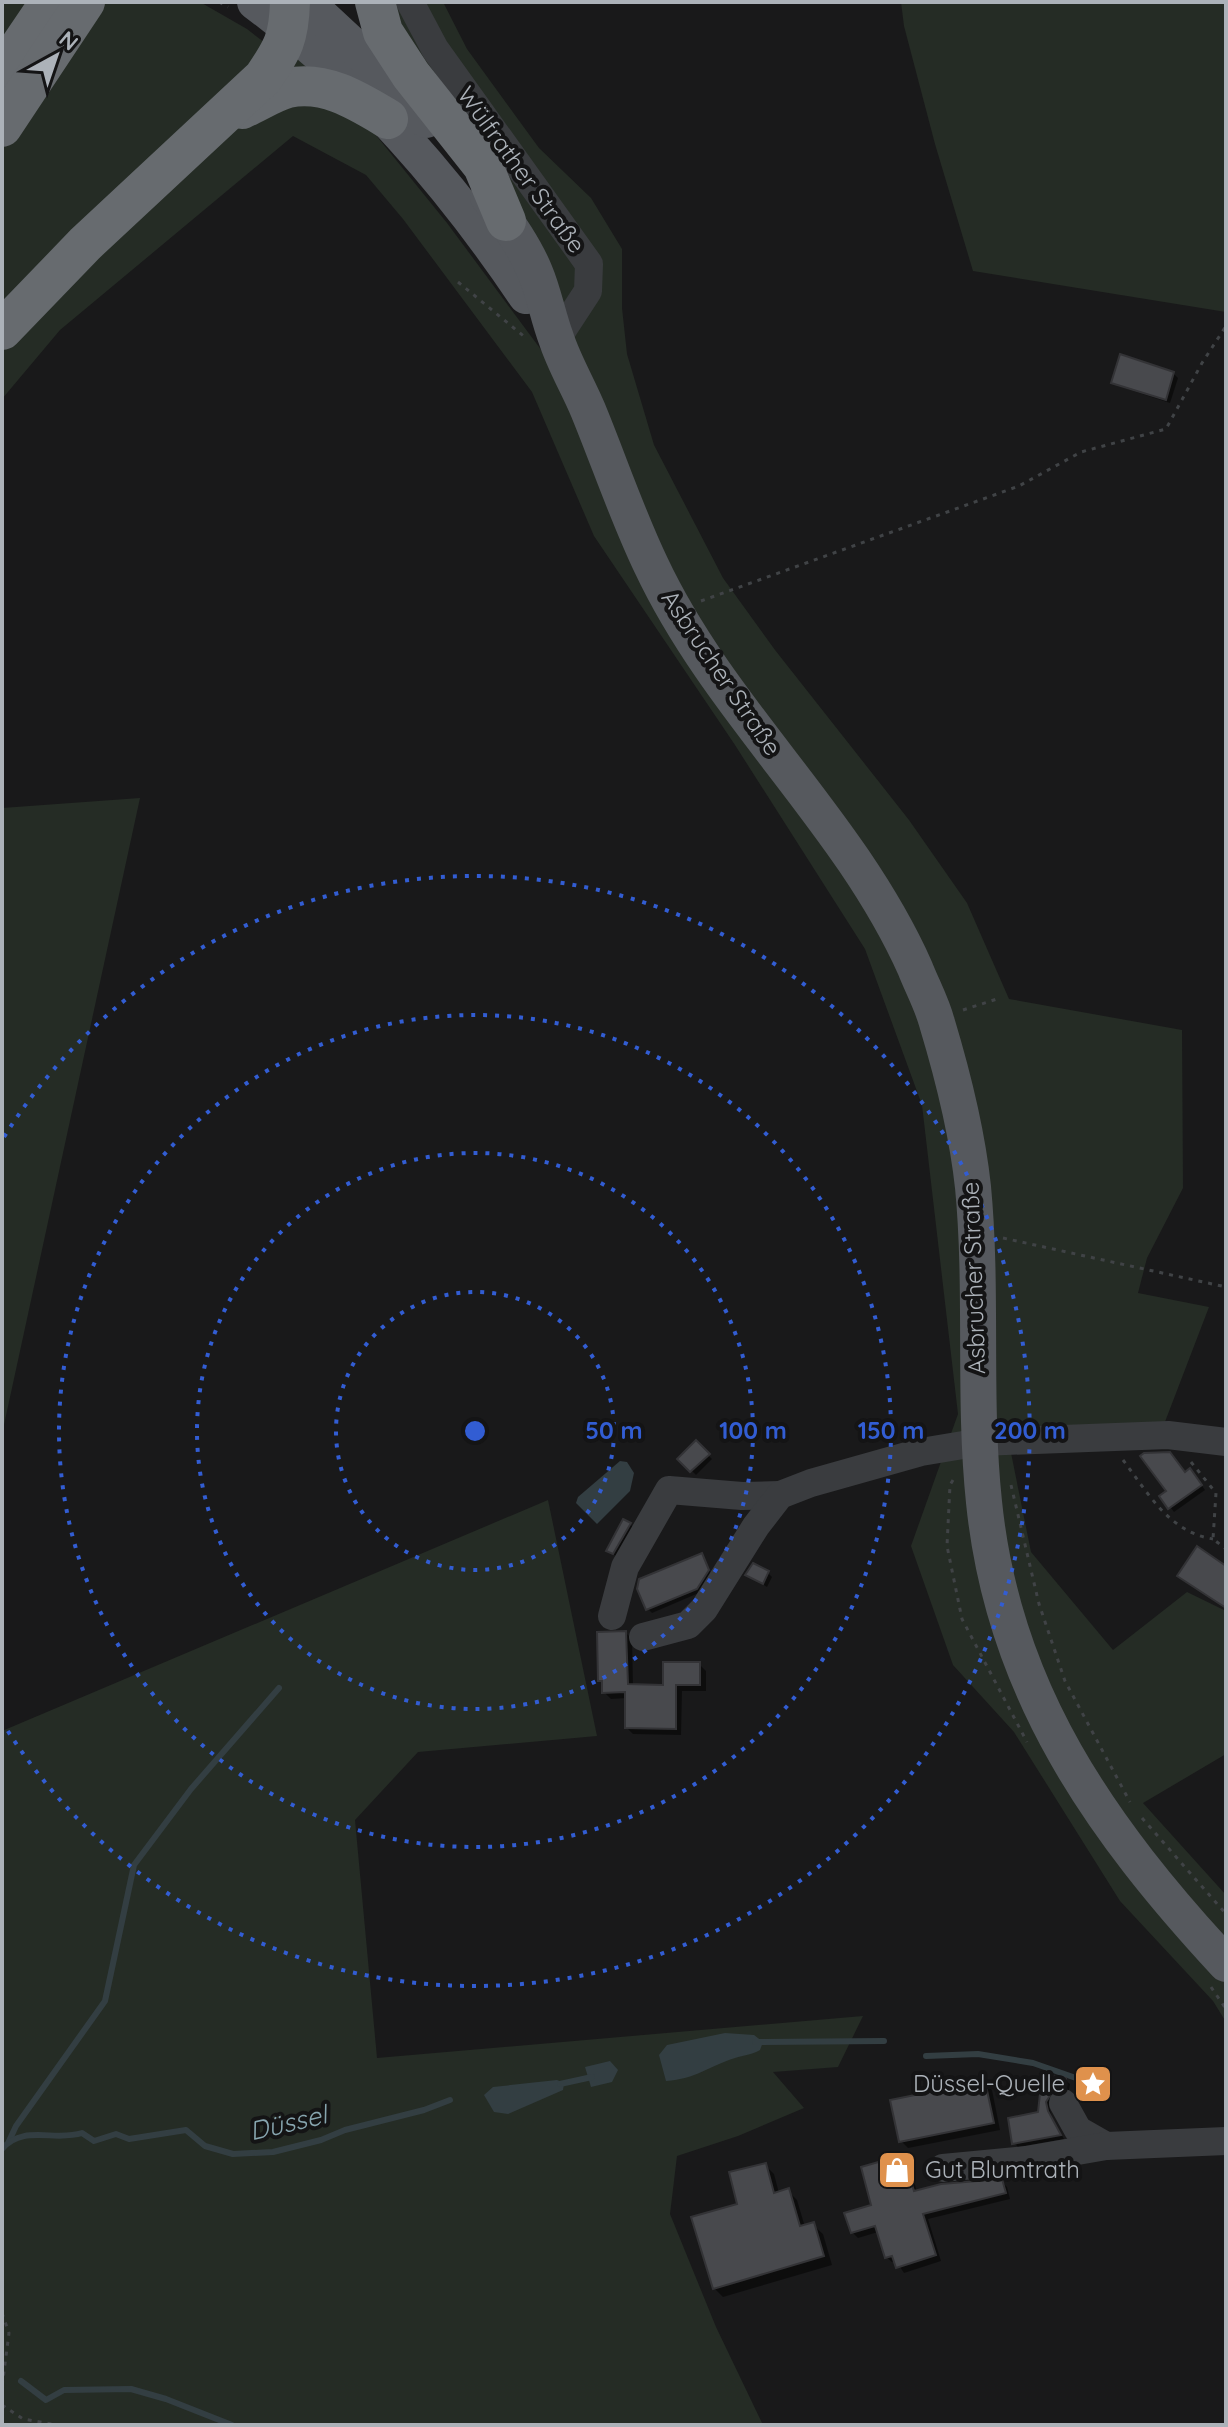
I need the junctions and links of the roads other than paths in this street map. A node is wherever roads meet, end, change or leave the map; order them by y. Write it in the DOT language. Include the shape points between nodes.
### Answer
graph roads {
  1 [pos="50,2"];
  2 [pos="85,2"];
  3 [pos="255,2"];
  4 [pos="375,2"];
  5 [pos="410,2"];
  6 [pos="295,11"];
  7 [pos="2,73"];
  8 [pos="220,119"];
  9 [pos="388,119"];
  10 [pos="2,127"];
  11 [pos="506,221"];
  12 [pos="2,330"];
  13 [pos="554,331"];
  14 [pos="981,1442"];
  15 [pos="1226,1442"];
  16 [pos="780,1495"];
  17 [pos="612,1616"];
  18 [pos="643,1637"];
  19 [pos="1226,1964"];
  20 [pos="1063,2103"];
  21 [pos="1226,2141"];
  22 [pos="1106,2146"];
  23 [pos="943,2168"];
  1 -- 7 [label="highway"];
  2 -- 10 [label="highway"];
  3 -- 6 [label="main road, Asbrucher Straße"];
  4 -- 11 [label="highway" via="383,32 483,166"];
  5 -- 13 [label="lane, Wülfrather Straße" via="435,49 589,264 588,291"];
  6 -- 8 [label="highway" via="278,56 263,78"];
  6 -- 9 [label="main road, Asbrucher Straße"];
  6 -- 11 [label="main road, Asbrucher Straße" via="392,82"];
  8 -- 9 [label="highway" via="288,88 323,88 350,96"];
  8 -- 12 [label="highway" via="85,244"];
  9 -- 13 [label="main road, Asbrucher Straße" via="432,167"];
  11 -- 13 [label="main road, Asbrucher Straße" via="536,273"];
  13 -- 14 [label="main road, Asbrucher Straße" via="675,611 727,691 867,878 936,1016 973,1184"];
  14 -- 15 [label="lane" via="1168,1435"];
  14 -- 16 [label="lane" via="921,1452"];
  14 -- 19 [label="main road, Asbrucher Straße" via="991,1554 1028,1678 1046,1719 1110,1827"];
  16 -- 17 [label="lane" via="669,1490 625,1567"];
  16 -- 18 [label="lane" via="704,1609 688,1625"];
  20 -- 22 [label="lane" via="1078,2130"];
  21 -- 22 [label="lane"];
  22 -- 23 [label="lane"];
}
